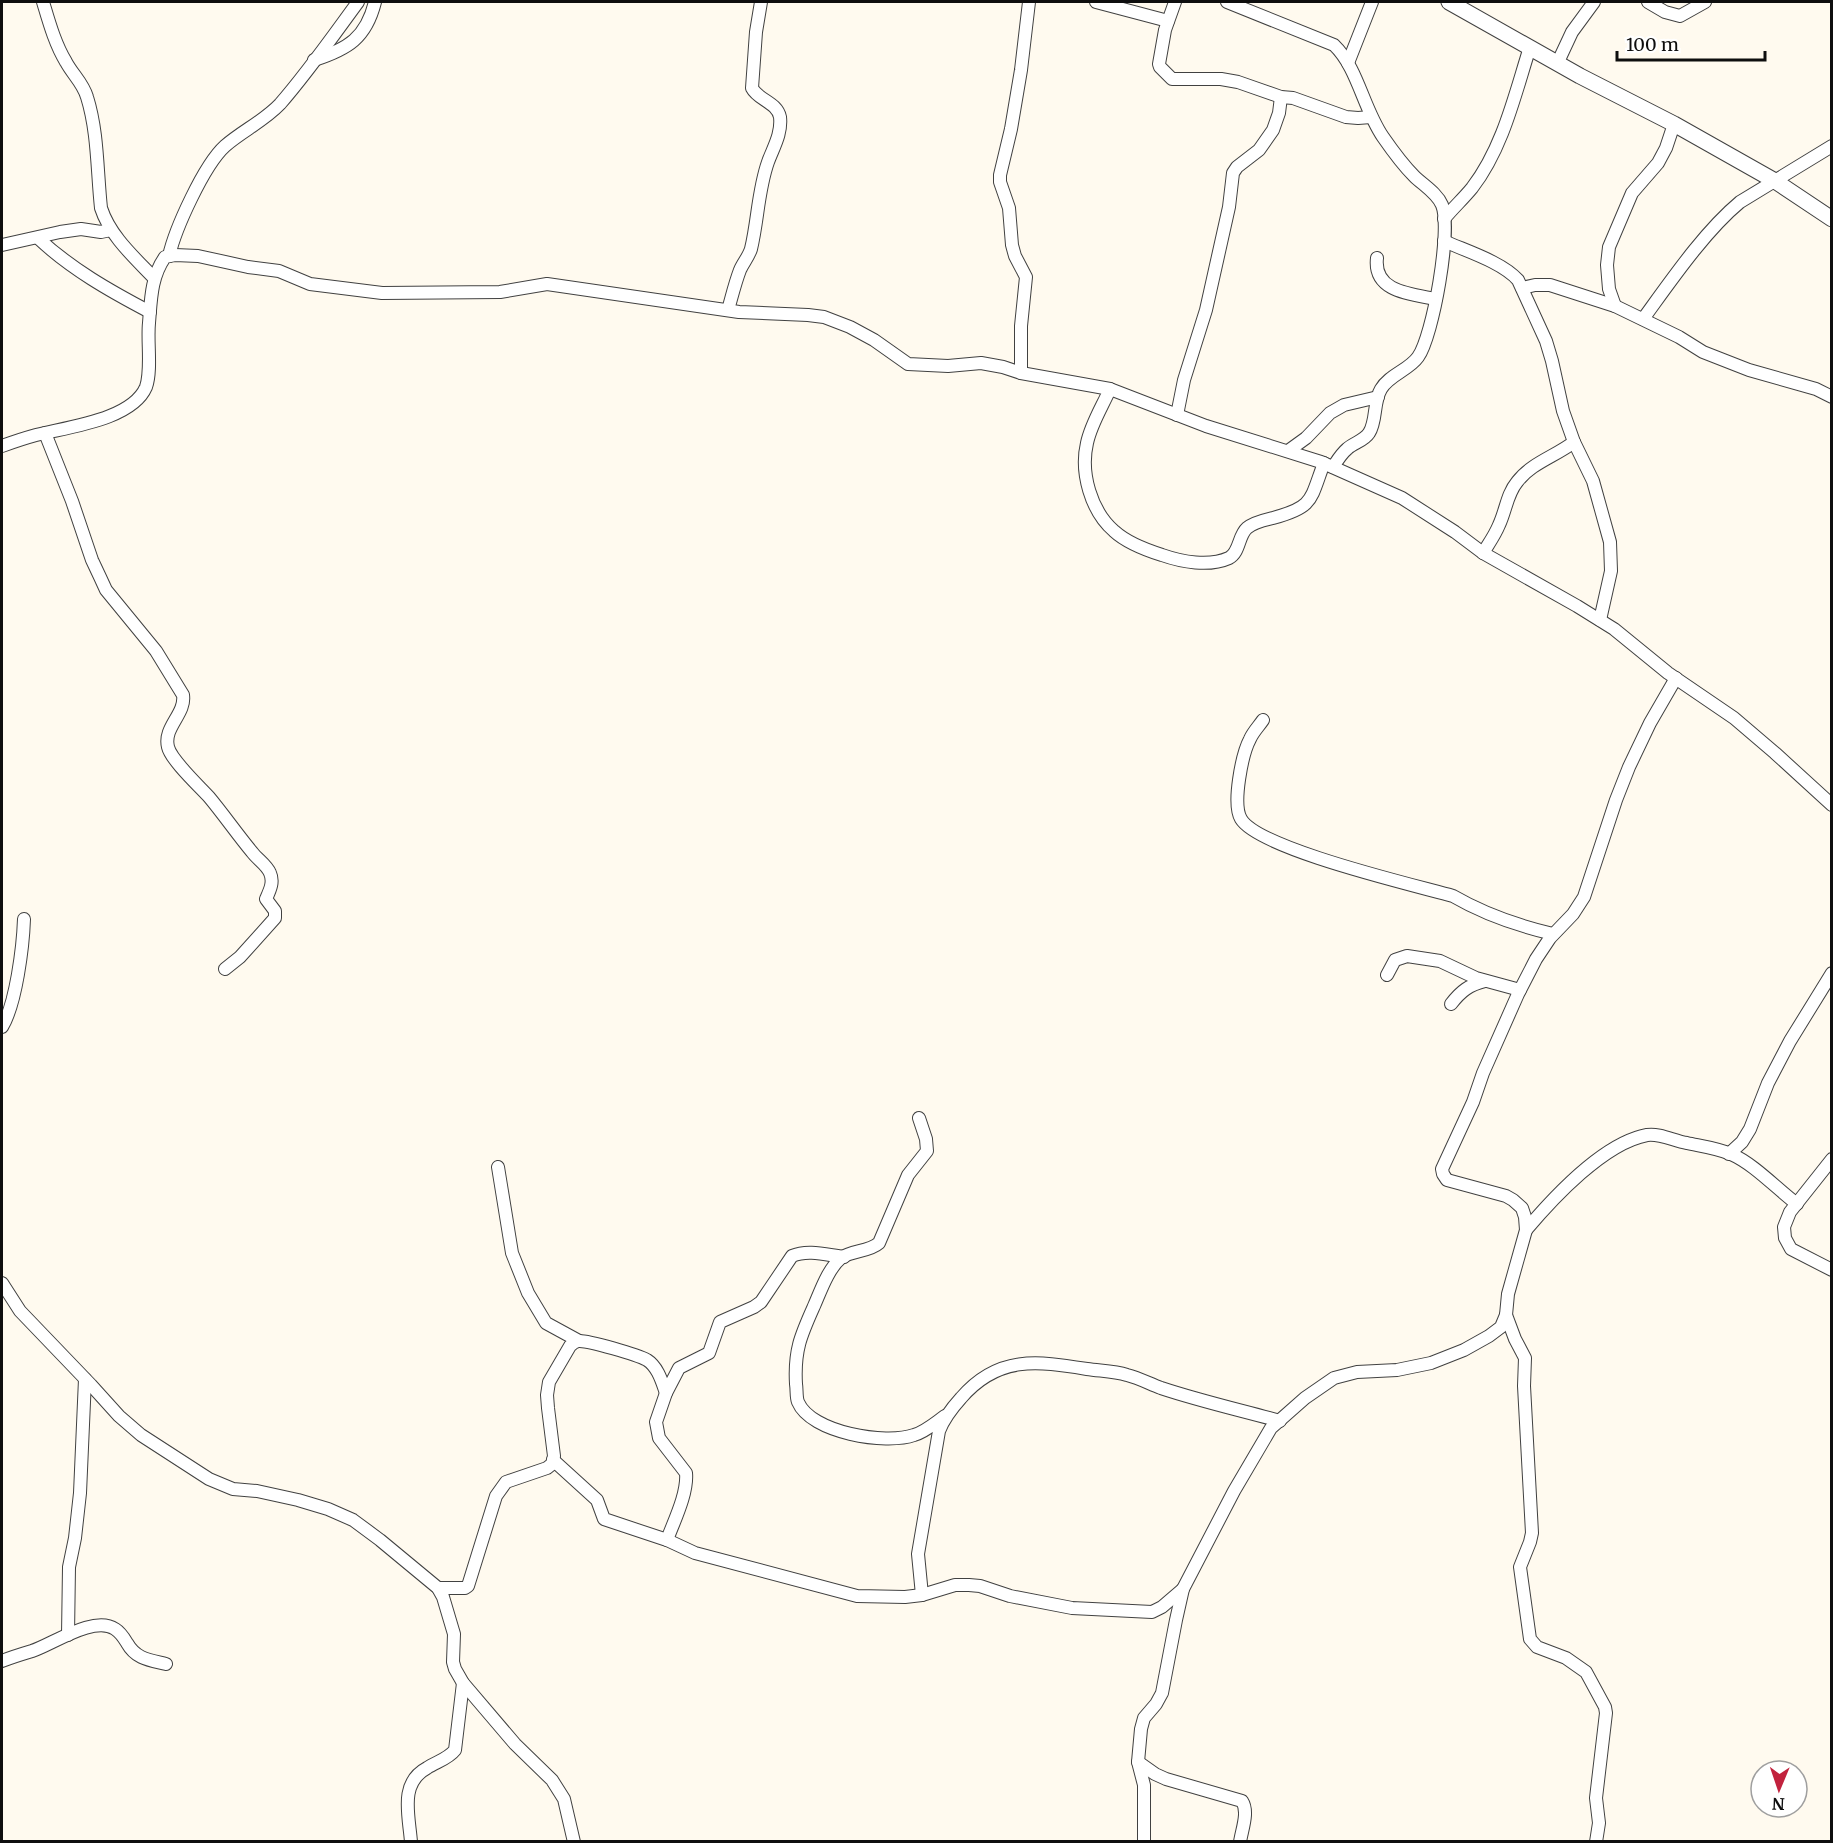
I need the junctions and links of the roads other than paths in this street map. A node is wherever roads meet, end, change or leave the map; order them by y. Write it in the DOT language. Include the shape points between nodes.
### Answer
graph roads {
  1 [pos="43,2"];
  2 [pos="358,2"];
  3 [pos="375,2"];
  4 [pos="761,2"];
  5 [pos="1029,2"];
  6 [pos="1096,2"];
  7 [pos="1175,2"];
  8 [pos="1227,2"];
  9 [pos="1372,2"];
  10 [pos="1449,2"];
  11 [pos="1594,2"];
  12 [pos="1648,2"];
  13 [pos="1705,2"];
  14 [pos="1168,21"];
  15 [pos="1530,47"];
  16 [pos="314,60"];
  17 [pos="1558,62"];
  18 [pos="1348,63"];
  19 [pos="1281,97"];
  20 [pos="1371,117"];
  21 [pos="1674,124"];
  22 [pos="1832,146"];
  23 [pos="1774,181"];
  24 [pos="1444,219"];
  25 [pos="1832,219"];
  26 [pos="111,230"];
  27 [pos="38,238"];
  28 [pos="1444,242"];
  29 [pos="2,245"];
  30 [pos="169,256"];
  31 [pos="1377,258"];
  32 [pos="154,278"];
  33 [pos="1522,288"];
  34 [pos="1436,299"];
  35 [pos="1615,306"];
  36 [pos="728,310"];
  37 [pos="150,312"];
  38 [pos="1643,319"];
  39 [pos="1022,373"];
  40 [pos="1110,389"];
  41 [pos="1378,397"];
  42 [pos="1832,397"];
  43 [pos="1177,415"];
  44 [pos="45,433"];
  45 [pos="1574,442"];
  46 [pos="2,446"];
  47 [pos="1288,451"];
  48 [pos="1328,465"];
  49 [pos="1483,553"];
  50 [pos="1600,620"];
  51 [pos="1676,678"];
  52 [pos="1263,720"];
  53 [pos="1832,805"];
  54 [pos="24,919"];
  55 [pos="1553,934"];
  56 [pos="225,969"];
  57 [pos="1832,973"];
  58 [pos="1387,975"];
  59 [pos="1485,981"];
  60 [pos="1520,990"];
  61 [pos="1451,1004"];
  62 [pos="2,1027"];
  63 [pos="919,1118"];
  64 [pos="1729,1154"];
  65 [pos="1832,1159"];
  66 [pos="498,1167"];
  67 [pos="1797,1204"];
  68 [pos="1526,1230"];
  69 [pos="844,1257"];
  70 [pos="1832,1270"];
  71 [pos="2,1282"];
  72 [pos="1506,1315"];
  73 [pos="579,1341"];
  74 [pos="85,1379"];
  75 [pos="666,1393"];
  76 [pos="946,1415"];
  77 [pos="1280,1421"];
  78 [pos="554,1460"];
  79 [pos="667,1540"];
  80 [pos="438,1588"];
  81 [pos="1183,1589"];
  82 [pos="922,1595"];
  83 [pos="68,1635"];
  84 [pos="2,1661"];
  85 [pos="166,1664"];
  86 [pos="463,1683"];
  87 [pos="1138,1762"];
  88 [pos="1600,1838"];
  89 [pos="411,1842"];
  90 [pos="574,1842"];
  91 [pos="1144,1842"];
  92 [pos="1240,1842"];
  1 -- 26 [label="street" via="61,52 88,98 101,208"];
  2 -- 16 [label="street"];
  3 -- 16 [label="street" via="363,29 350,45"];
  4 -- 36 [label="street" via="752,88 774,106 780,123 750,251"];
  5 -- 39 [label="street" via="1021,70 1000,175 1009,208 1012,245 1026,277"];
  6 -- 14 [label="street"];
  7 -- 14 [label="street"];
  8 -- 18 [label="street" via="1334,45"];
  9 -- 18 [label="street"];
  10 -- 15 [label="street"];
  11 -- 17 [label="street"];
  12 -- 13 [label="street" via="1680,15"];
  14 -- 19 [label="street" via="1159,64 1172,79 1221,79"];
  15 -- 17 [label="street"];
  15 -- 24 [label="street" via="1489,161"];
  16 -- 30 [label="street" via="278,106 218,152 181,219"];
  17 -- 21 [label="street"];
  18 -- 20 [label="street"];
  19 -- 20 [label="street" via="1346,117"];
  19 -- 43 [label="street" via="1273,130 1259,150 1233,173 1206,310"];
  20 -- 24 [label="street" via="1403,164 1439,200"];
  21 -- 23 [label="street"];
  21 -- 35 [label="street" via="1658,163 1632,194 1609,247 1608,273"];
  22 -- 23 [label="street"];
  23 -- 25 [label="street"];
  23 -- 38 [label="street" via="1727,213"];
  24 -- 28 [label="street"];
  26 -- 27 [label="street" via="81,229"];
  26 -- 32 [label="street"];
  27 -- 29 [label="street"];
  27 -- 37 [label="street" via="70,265"];
  28 -- 33 [label="street" via="1513,274"];
  28 -- 34 [label="street"];
  30 -- 32 [label="street" via="159,265"];
  30 -- 36 [label="street" via="198,256 279,271 310,284 373,292 500,292 547,284"];
  31 -- 34 [label="street" via="1378,272 1385,284"];
  32 -- 37 [label="street"];
  33 -- 35 [label="street" via="1550,285"];
  33 -- 45 [label="street" via="1546,341"];
  34 -- 41 [label="street" via="1423,350 1385,383"];
  35 -- 38 [label="street"];
  36 -- 39 [label="street" via="824,317 864,333 908,364 981,363"];
  37 -- 44 [label="street" via="147,385 141,397 93,423"];
  38 -- 42 [label="street" via="1703,352"];
  39 -- 40 [label="street"];
  40 -- 43 [label="street"];
  40 -- 48 [label="street" via="1086,444 1087,483 1105,522 1115,532 1142,548 1176,560 1198,563 1232,556 1248,527 1301,509"];
  41 -- 47 [label="street" via="1344,405 1330,413"];
  41 -- 48 [label="street" via="1365,438"];
  43 -- 47 [label="street"];
  44 -- 46 [label="street"];
  44 -- 56 [label="street" via="103,583 156,651 183,695 184,702 167,739 170,753 270,872 272,884 266,899 276,918"];
  45 -- 49 [label="street" via="1516,483"];
  45 -- 50 [label="street" via="1593,481 1610,542 1611,571"];
  47 -- 48 [label="street"];
  48 -- 49 [label="street" via="1402,498"];
  49 -- 50 [label="street"];
  50 -- 51 [label="street"];
  51 -- 53 [label="street" via="1734,718"];
  51 -- 55 [label="street" via="1629,767 1584,897"];
  52 -- 55 [label="street" via="1249,740 1243,762 1237,804 1245,825 1303,852 1454,896 1524,927"];
  54 -- 62 [label="street" via="11,1006"];
  55 -- 60 [label="street"];
  57 -- 64 [label="street" via="1790,1041 1750,1129"];
  58 -- 59 [label="street" via="1395,960 1407,956 1440,962"];
  59 -- 60 [label="street"];
  59 -- 61 [label="street" via="1467,987"];
  60 -- 68 [label="street" via="1442,1171 1453,1183 1513,1200 1522,1208"];
  63 -- 69 [label="street" via="927,1151 908,1175 879,1243"];
  64 -- 67 [label="street"];
  64 -- 68 [label="street" via="1664,1137 1648,1135 1631,1140 1612,1149 1571,1181"];
  65 -- 67 [label="street"];
  66 -- 73 [label="street" via="512,1253 528,1293 546,1323"];
  67 -- 70 [label="street" via="1784,1227 1785,1238 1791,1249"];
  68 -- 72 [label="street"];
  69 -- 75 [label="street" via="810,1252 792,1256 760,1302 720,1322 709,1353 679,1368"];
  69 -- 76 [label="street" via="826,1280 799,1339 795,1367 799,1404 831,1429 874,1437 913,1436"];
  71 -- 74 [label="street" via="20,1311"];
  72 -- 77 [label="street" via="1501,1327 1489,1336 1431,1364 1335,1378"];
  72 -- 88 [label="street" via="1525,1358 1532,1533 1520,1567 1530,1639 1537,1647 1566,1658 1586,1672 1605,1707 1596,1798"];
  73 -- 75 [label="street" via="647,1360"];
  73 -- 78 [label="street" via="570,1346 549,1382"];
  74 -- 80 [label="street" via="141,1434 208,1479 233,1489 298,1500 353,1520"];
  74 -- 83 [label="street" via="79,1502 69,1567"];
  75 -- 79 [label="street" via="657,1433 686,1473 687,1482"];
  76 -- 77 [label="street" via="979,1379 1009,1366 1032,1363 1128,1375 1160,1388"];
  76 -- 82 [label="street" via="939,1431 918,1554"];
  77 -- 81 [label="street" via="1271,1428 1234,1491"];
  78 -- 79 [label="street" via="597,1500 604,1519"];
  78 -- 80 [label="street" via="547,1468 502,1485 468,1586"];
  79 -- 82 [label="street" via="695,1553 857,1596"];
  80 -- 86 [label="street" via="454,1634 453,1662"];
  81 -- 82 [label="street" via="1152,1612 1072,1608 969,1585"];
  81 -- 87 [label="street" via="1162,1692 1144,1718"];
  83 -- 84 [label="street"];
  83 -- 85 [label="street" via="103,1625 111,1627 140,1658"];
  86 -- 89 [label="street" via="455,1750 415,1776 409,1787"];
  86 -- 90 [label="street" via="552,1780 564,1799"];
  87 -- 91 [label="street" via="1144,1785"];
  87 -- 92 [label="street" via="1166,1779 1242,1800 1245,1813"];
}
